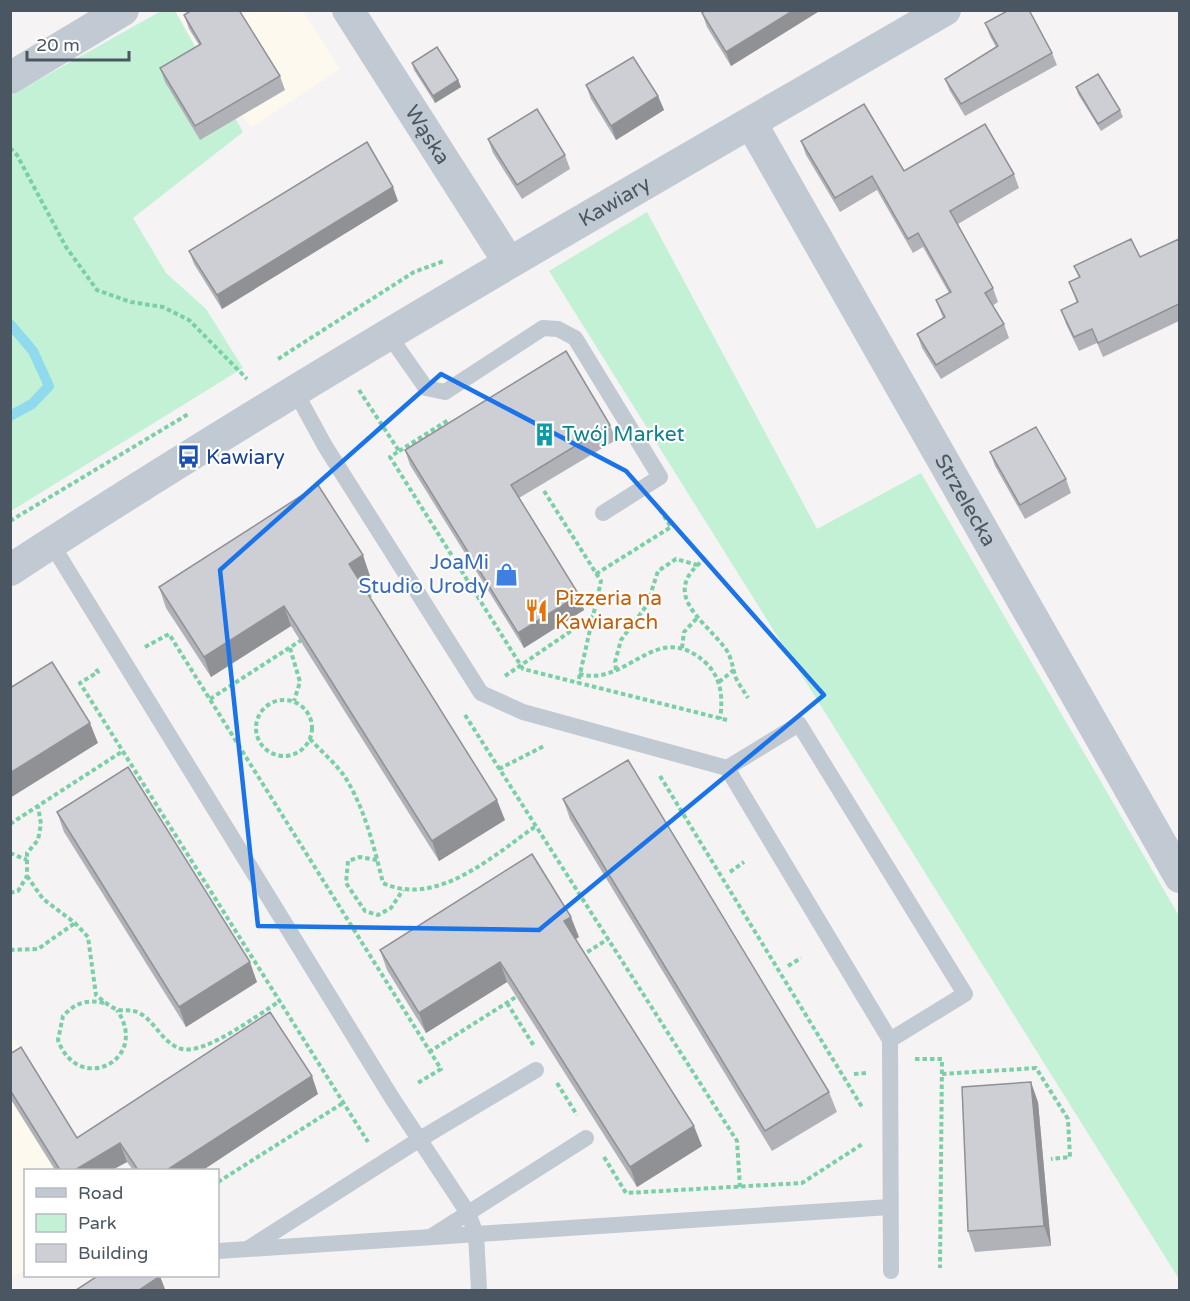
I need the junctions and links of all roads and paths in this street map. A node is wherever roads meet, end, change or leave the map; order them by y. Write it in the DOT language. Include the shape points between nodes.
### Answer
graph roads {
  1 [pos="123,10"];
  2 [pos="348,10"];
  3 [pos="945,10"];
  4 [pos="10,78"];
  5 [pos="751,123"];
  6 [pos="10,148"];
  7 [pos="508,261"];
  8 [pos="388,334"];
  9 [pos="247,380"];
  10 [pos="356,384"];
  11 [pos="295,391"];
  12 [pos="452,417"];
  13 [pos="399,452"];
  14 [pos="60,490"];
  15 [pos="544,491"];
  16 [pos="657,505"];
  17 [pos="603,513"];
  18 [pos="10,521"];
  19 [pos="51,543"];
  20 [pos="706,558"];
  21 [pos="697,565"];
  22 [pos="10,570"];
  23 [pos="596,574"];
  24 [pos="384,586"];
  25 [pos="365,598"];
  26 [pos="592,616"];
  27 [pos="698,618"];
  28 [pos="309,635"];
  29 [pos="140,638"];
  30 [pos="290,648"];
  31 [pos="682,648"];
  32 [pos="93,663"];
  33 [pos="521,665"];
  34 [pos="735,669"];
  35 [pos="616,670"];
  36 [pos="579,674"];
  37 [pos="503,677"];
  38 [pos="718,682"];
  39 [pos="578,683"];
  40 [pos="748,698"];
  41 [pos="210,699"];
  42 [pos="294,701"];
  43 [pos="463,712"];
  44 [pos="720,719"];
  45 [pos="727,720"];
  46 [pos="310,739"];
  47 [pos="542,746"];
  48 [pos="123,751"];
  49 [pos="727,768"];
  50 [pos="499,769"];
  51 [pos="657,772"];
  52 [pos="38,806"];
  53 [pos="10,824"];
  54 [pos="536,826"];
  55 [pos="10,853"];
  56 [pos="27,860"];
  57 [pos="377,860"];
  58 [pos="744,862"];
  59 [pos="730,872"];
  60 [pos="27,876"];
  61 [pos="1179,877"];
  62 [pos="403,890"];
  63 [pos="10,893"];
  64 [pos="75,922"];
  65 [pos="608,939"];
  66 [pos="10,950"];
  67 [pos="578,958"];
  68 [pos="801,958"];
  69 [pos="788,966"];
  70 [pos="527,990"];
  71 [pos="280,1001"];
  72 [pos="105,1003"];
  73 [pos="507,1003"];
  74 [pos="116,1010"];
  75 [pos="890,1040"];
  76 [pos="429,1052"];
  77 [pos="910,1059"];
  78 [pos="543,1067"];
  79 [pos="942,1074"];
  80 [pos="416,1083"];
  81 [pos="343,1103"];
  82 [pos="863,1113"];
  83 [pos="585,1132"];
  84 [pos="865,1132"];
  85 [pos="420,1139"];
  86 [pos="370,1145"];
  87 [pos="602,1154"];
  88 [pos="1051,1159"];
  89 [pos="219,1181"];
  90 [pos="740,1186"];
  91 [pos="890,1207"];
  92 [pos="468,1213"];
  93 [pos="476,1234"];
  94 [pos="428,1239"];
  95 [pos="248,1249"];
  96 [pos="219,1251"];
  97 [pos="940,1268"];
  98 [pos="891,1271"];
  99 [pos="479,1290"];
  1 -- 4 [label="street"];
  2 -- 7 [label="street, Wąska"];
  3 -- 5 [label="street, Kawiary"];
  5 -- 7 [label="street, Kawiary"];
  5 -- 61 [label="street, Strzelecka"];
  6 -- 9 [label="path" via="66,247 97,290 163,308 189,320"];
  7 -- 8 [label="street, Kawiary"];
  8 -- 11 [label="street, Kawiary"];
  8 -- 17 [label="lane" via="426,387 446,392 543,328 558,328 575,338 660,477"];
  10 -- 13 [label="path"];
  11 -- 19 [label="street, Kawiary"];
  11 -- 49 [label="lane" via="325,446 482,693 523,712"];
  12 -- 13 [label="path"];
  13 -- 33 [label="path" via="390,457"];
  14 -- 18 [label="path"];
  15 -- 23 [label="path"];
  16 -- 23 [label="path" via="670,527"];
  19 -- 22 [label="street, Kawiary"];
  19 -- 85 [label="lane"];
  20 -- 21 [label="path"];
  21 -- 27 [label="path" via="684,586 686,601"];
  21 -- 35 [label="path" via="676,559 658,571 652,595 617,651"];
  23 -- 26 [label="path" via="601,581"];
  24 -- 25 [label="path"];
  26 -- 33 [label="path"];
  26 -- 36 [label="path"];
  27 -- 31 [label="path" via="684,632"];
  27 -- 34 [label="path" via="726,649"];
  28 -- 30 [label="path"];
  29 -- 41 [label="path" via="146,648 169,634"];
  30 -- 41 [label="path"];
  30 -- 42 [label="path" via="300,682"];
  31 -- 35 [label="path" via="656,649"];
  31 -- 38 [label="path" via="704,661"];
  32 -- 48 [label="path" via="98,672 80,683"];
  33 -- 37 [label="path"];
  33 -- 39 [label="path" via="523,669"];
  34 -- 38 [label="path"];
  34 -- 40 [label="path"];
  35 -- 36 [label="path" via="592,678"];
  36 -- 39 [label="path"];
  38 -- 44 [label="path" via="722,699"];
  39 -- 44 [label="path"];
  41 -- 76 [label="path"];
  42 -- 46 [label="path" via="308,713 313,730"];
  42 -- 46 [label="path" via="276,701 261,712 257,721 258,740 280,756 299,752"];
  43 -- 50 [label="path"];
  44 -- 45 [label="path"];
  46 -- 57 [label="path" via="343,775 356,797"];
  47 -- 50 [label="path"];
  48 -- 52 [label="path"];
  48 -- 71 [label="path"];
  49 -- 75 [label="lane"];
  49 -- 75 [label="lane" via="799,724 964,994"];
  50 -- 54 [label="path"];
  51 -- 82 [label="path" via="862,1104"];
  52 -- 53 [label="path"];
  52 -- 56 [label="path" via="38,840 27,853"];
  54 -- 62 [label="path" via="474,869 445,883 417,891"];
  54 -- 65 [label="path"];
  55 -- 56 [label="path"];
  56 -- 60 [label="path"];
  57 -- 62 [label="path" via="383,883"];
  57 -- 62 [label="path" via="360,857 348,861 346,883 365,911 378,915 391,908"];
  58 -- 59 [label="path"];
  60 -- 63 [label="path" via="18,891"];
  60 -- 64 [label="path" via="43,898"];
  64 -- 66 [label="path" via="38,949"];
  64 -- 72 [label="path" via="88,936 96,995"];
  65 -- 67 [label="path"];
  65 -- 90 [label="path" via="737,1141"];
  68 -- 69 [label="path"];
  70 -- 73 [label="path"];
  71 -- 74 [label="path" via="196,1050 182,1049 167,1041 135,1010"];
  71 -- 81 [label="path"];
  72 -- 74 [label="path"];
  72 -- 74 [label="path" via="82,1002 63,1016 58,1040 69,1060 80,1066 103,1068 121,1054 127,1031"];
  73 -- 76 [label="path"];
  73 -- 78 [label="path"];
  75 -- 91 [label="lane"];
  76 -- 80 [label="path" via="441,1069"];
  77 -- 79 [label="path" via="942,1059"];
  78 -- 83 [label="path"];
  78 -- 85 [label="lane"];
  79 -- 88 [label="path" via="1036,1068 1068,1119 1070,1157"];
  79 -- 97 [label="path"];
  81 -- 86 [label="path"];
  81 -- 89 [label="path"];
  83 -- 92 [label="lane"];
  84 -- 90 [label="path" via="866,1142 802,1183"];
  85 -- 92 [label="lane"];
  85 -- 95 [label="lane"];
  87 -- 90 [label="path" via="626,1193"];
  91 -- 93 [label="lane"];
  91 -- 98 [label="lane"];
  92 -- 93 [label="lane"];
  92 -- 94 [label="lane"];
  93 -- 94 [label="lane"];
  93 -- 99 [label="lane"];
  94 -- 95 [label="lane"];
  95 -- 96 [label="lane"];
}
